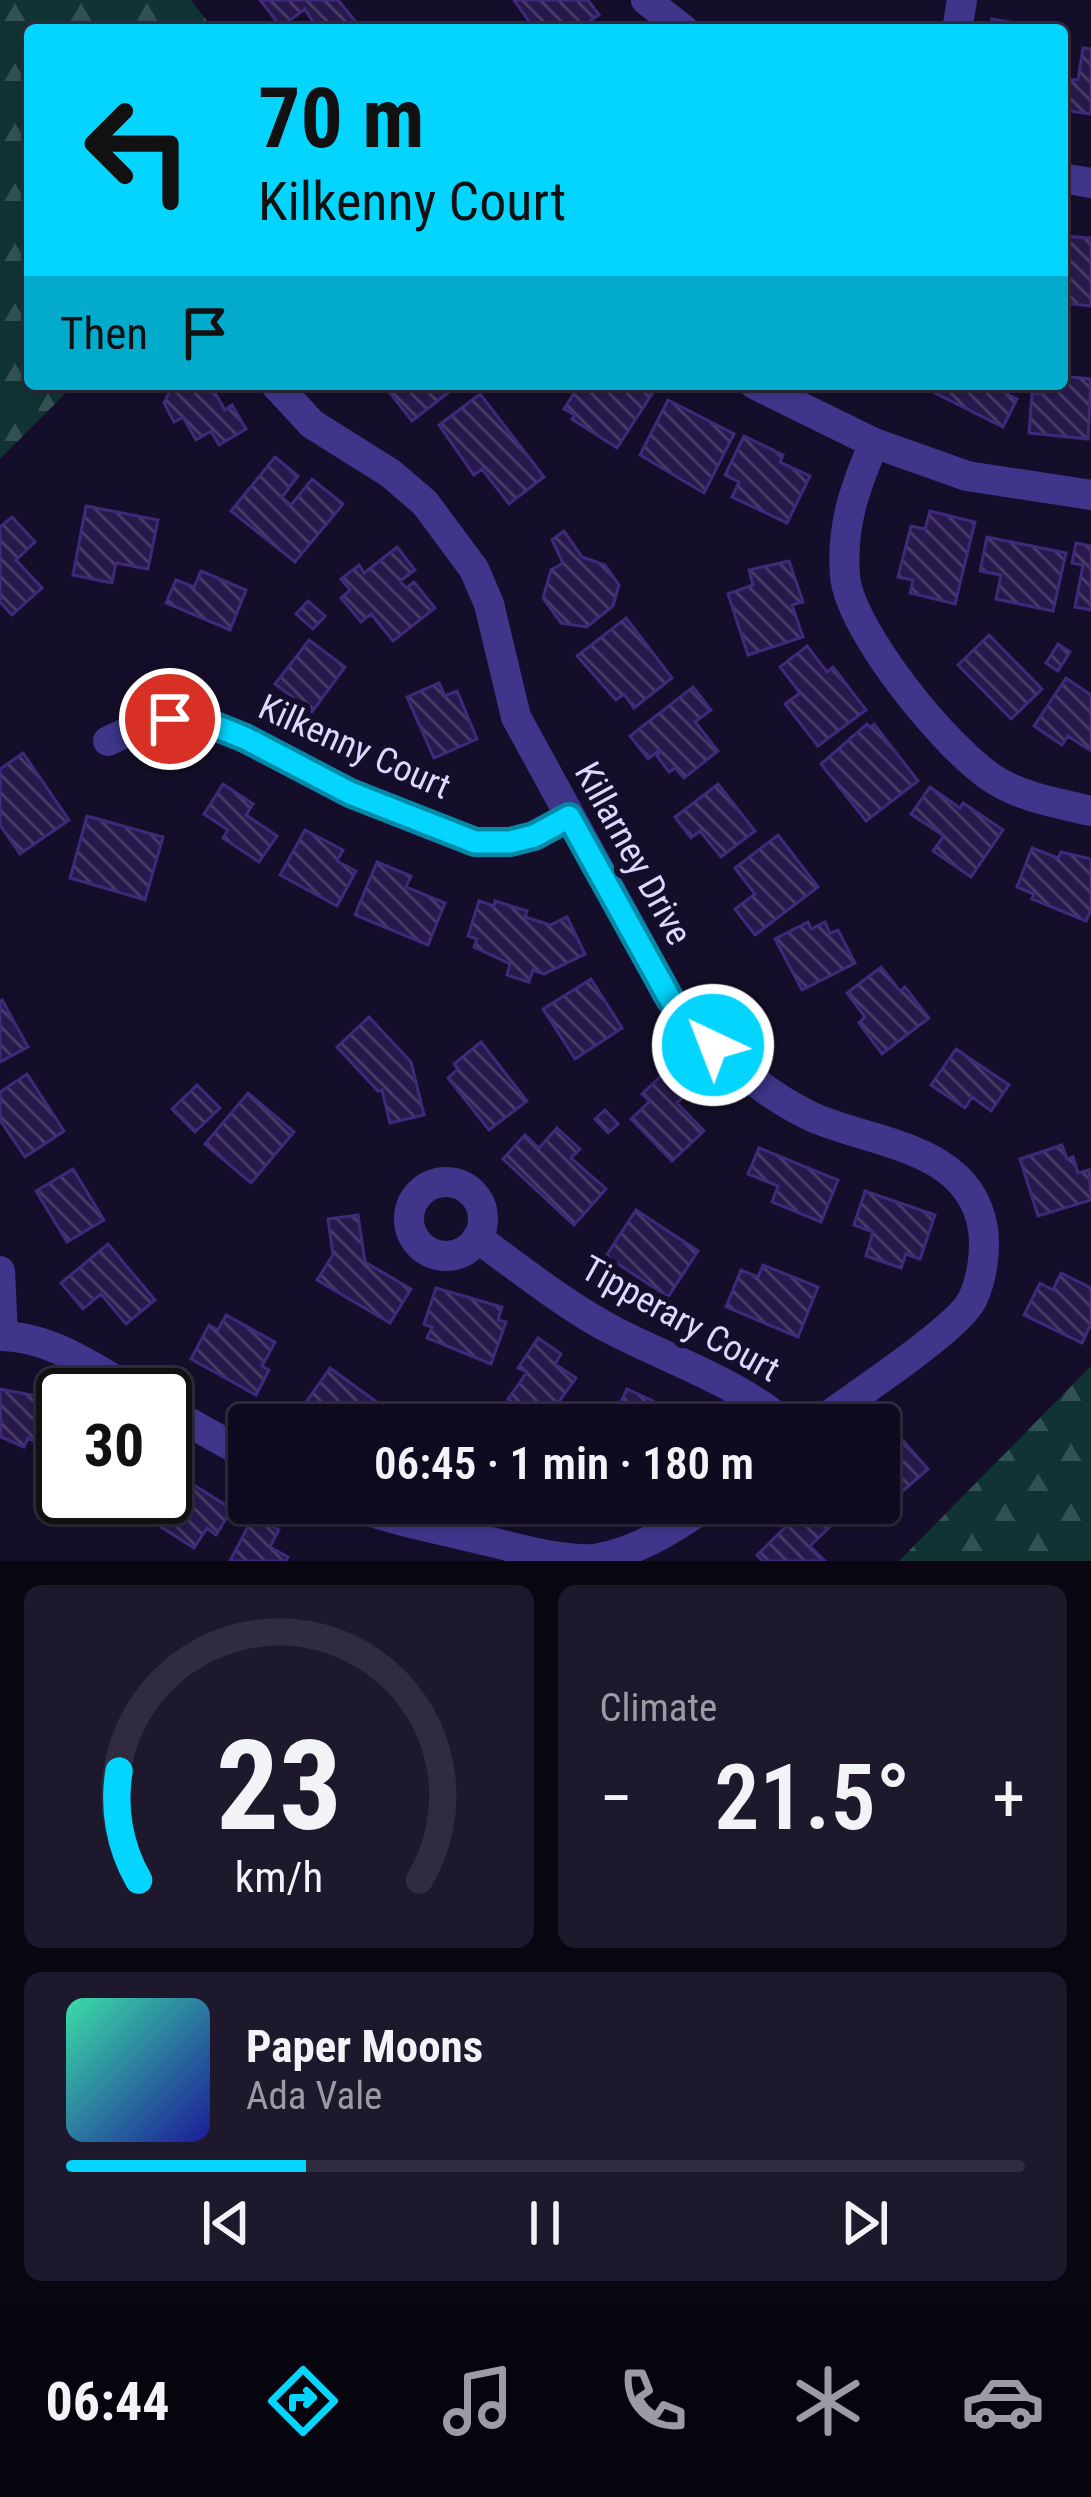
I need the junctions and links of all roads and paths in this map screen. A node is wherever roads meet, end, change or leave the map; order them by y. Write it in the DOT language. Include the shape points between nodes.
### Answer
graph roads {
  1 [pos="646,0"];
  2 [pos="676,24"];
  3 [pos="281,390"];
  4 [pos="766,390"];
  5 [pos="874,443"];
  6 [pos="1091,495"];
  7 [pos="108,741"];
  8 [pos="1091,811"];
  9 [pos="569,817"];
  10 [pos="477,1238"];
  11 [pos="0,1271"];
  12 [pos="2,1336"];
  13 [pos="93,1368"];
  14 [pos="763,1404"];
  15 [pos="844,1404"];
  16 [pos="192,1424"];
  17 [pos="228,1444"];
  18 [pos="410,1524"];
  19 [pos="680,1524"];
  20 [pos="592,1560"];
  1 -- 2 [label="street"];
  3 -- 9 [label="street, Killarney Drive" via="312,424 425,502 472,565 516,717"];
  4 -- 5 [label="street"];
  5 -- 6 [label="street" via="967,476"];
  5 -- 8 [label="street" via="845,528 845,581 864,628 974,766 1037,799"];
  7 -- 9 [label="street, Kilkenny Court" via="149,722 198,719 475,842 522,839"];
  9 -- 15 [label="street, Killarney Drive" via="670,999 699,1032 811,1117 939,1165 980,1211 986,1247 971,1303"];
  10 -- 14 [label="street, Tipperary Court" via="615,1332"];
  11 -- 12 [label="street"];
  12 -- 13 [label="street" via="57,1348"];
  16 -- 17 [label="street"];
  18 -- 20 [label="street"];
  19 -- 20 [label="street"];
}
